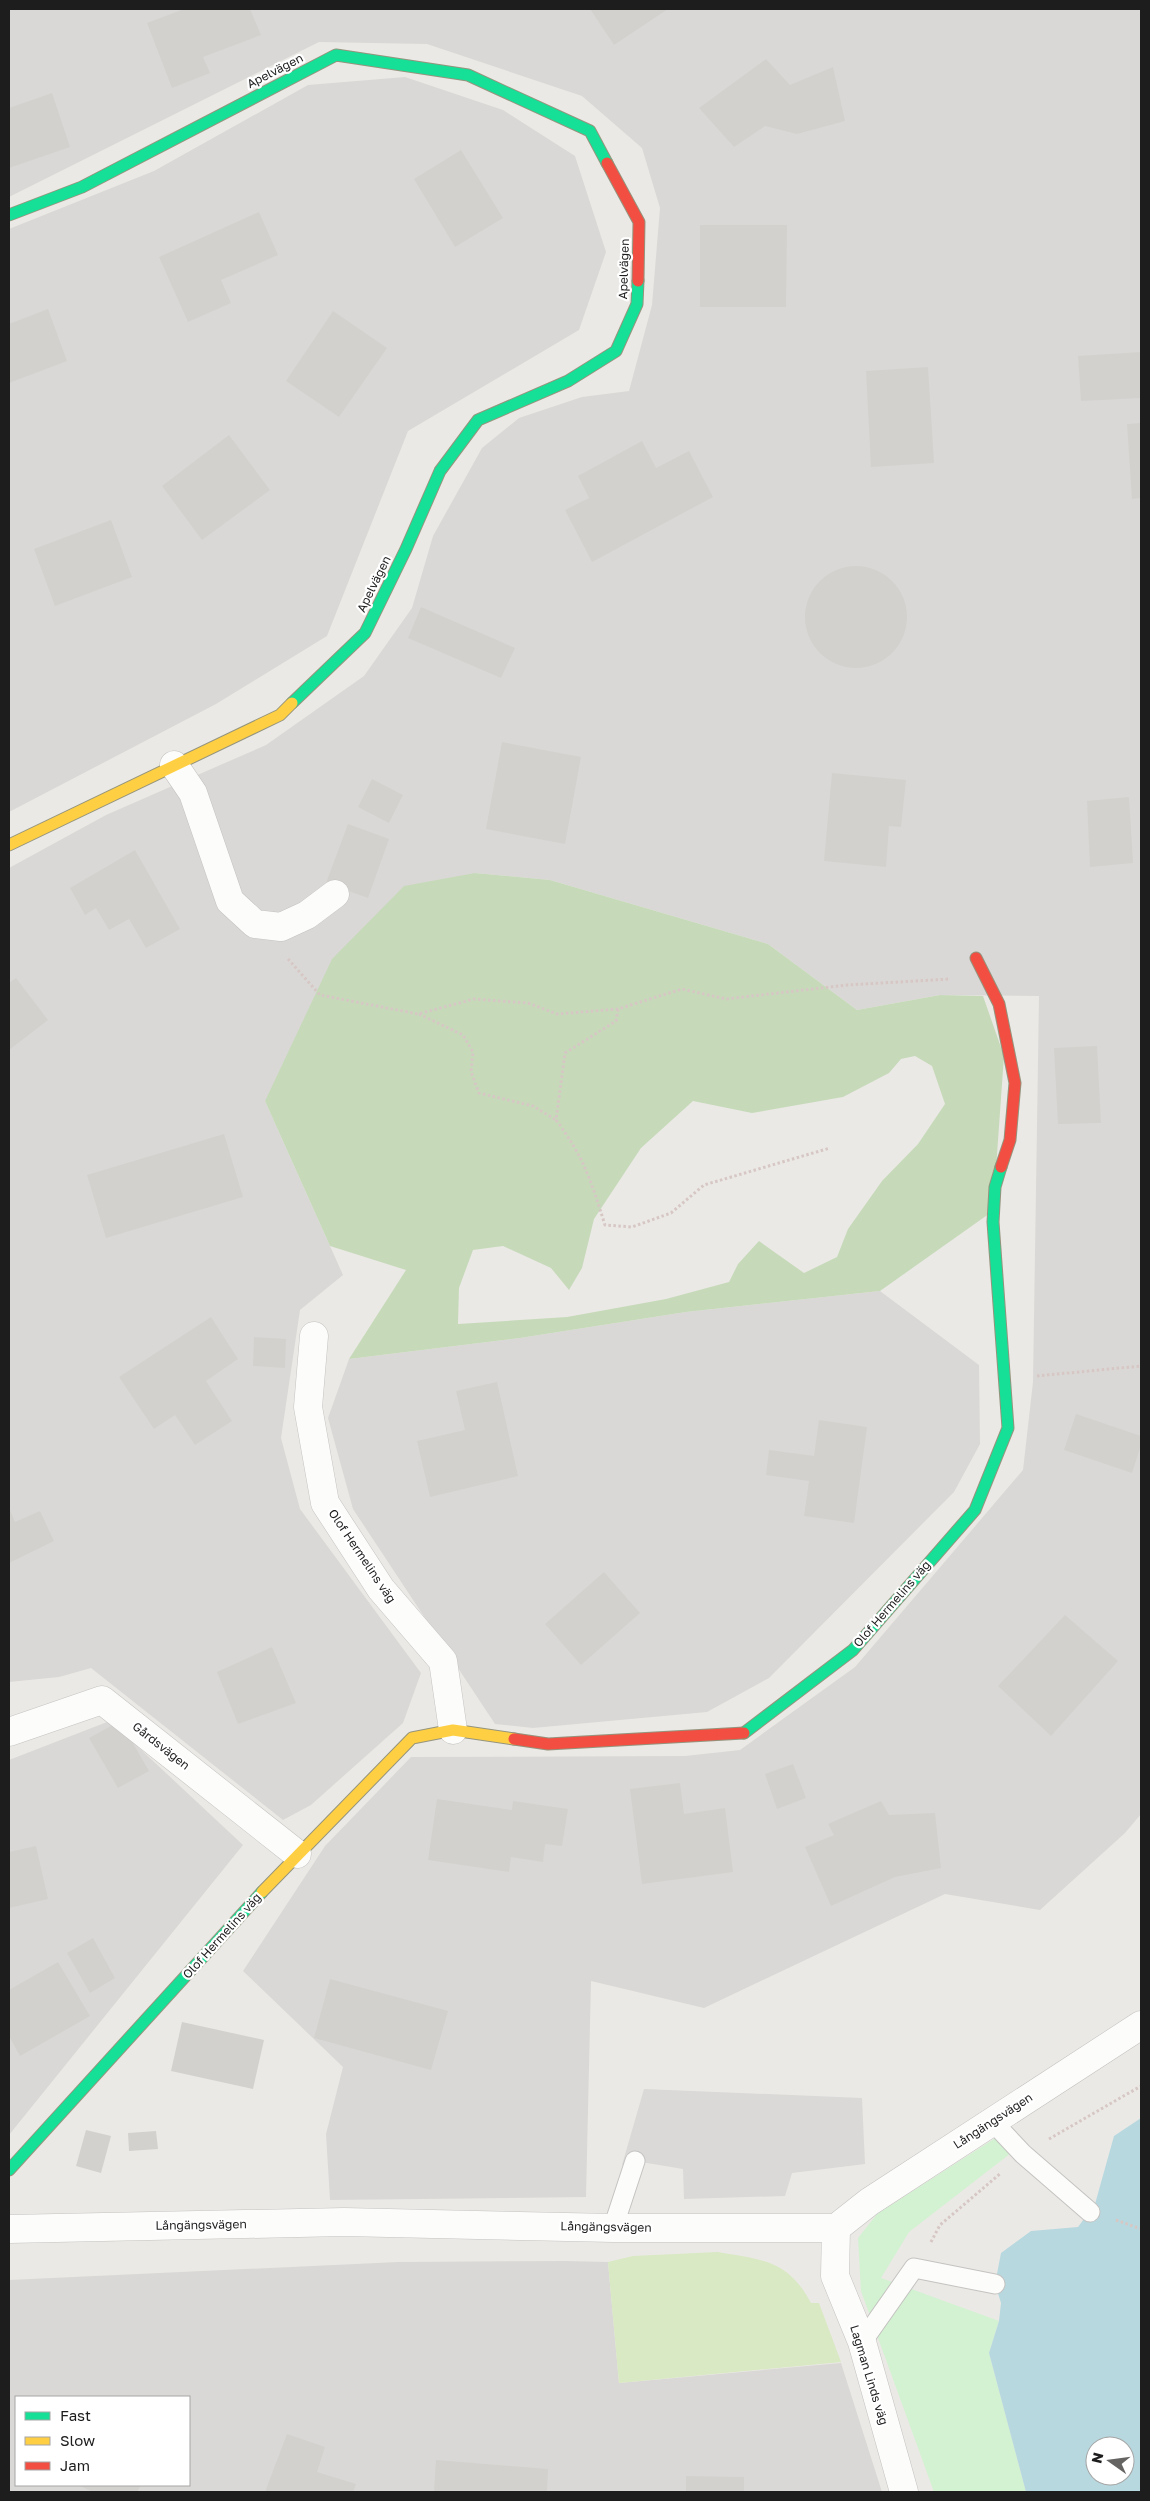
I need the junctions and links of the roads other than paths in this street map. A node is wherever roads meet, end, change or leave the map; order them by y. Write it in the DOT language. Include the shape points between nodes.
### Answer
graph roads {
  1 [pos="9,215"];
  2 [pos="174,765"];
  3 [pos="9,845"];
  4 [pos="335,894"];
  5 [pos="976,958"];
  6 [pos="314,1336"];
  7 [pos="453,1730"];
  8 [pos="9,1732"];
  9 [pos="297,1854"];
  10 [pos="1141,2025"];
  11 [pos="992,2121"];
  12 [pos="635,2161"];
  13 [pos="9,2170"];
  14 [pos="1090,2212"];
  15 [pos="614,2228"];
  16 [pos="836,2228"];
  17 [pos="9,2229"];
  18 [pos="995,2284"];
  19 [pos="862,2342"];
  20 [pos="904,2492"];
  1 -- 2 [label="street, Apelvägen" via="82,187 336,55 468,75 590,132 639,222 637,304 616,352 568,381 478,420 440,471 365,633 280,715"];
  2 -- 3 [label="street, Apelvägen"];
  2 -- 4 [label="street" via="193,793 230,901 255,924 280,927 307,915"];
  5 -- 7 [label="street, Olof Hermelins väg" via="999,1004 1015,1083 1010,1140 995,1187 993,1222 1008,1428 975,1510 853,1650 746,1733 548,1744"];
  6 -- 7 [label="street, Olof Hermelins väg" via="308,1407 325,1503 381,1589 443,1661"];
  7 -- 9 [label="street, Olof Hermelins väg" via="412,1738"];
  8 -- 9 [label="street, Gårdsvägen" via="102,1700"];
  9 -- 13 [label="street, Olof Hermelins väg"];
  10 -- 11 [label="street, Långängsvägen"];
  11 -- 14 [label="lane" via="1023,2154"];
  11 -- 16 [label="street, Långängsvägen" via="869,2202"];
  12 -- 15 [label="lane"];
  15 -- 16 [label="street, Långängsvägen"];
  15 -- 17 [label="street, Långängsvägen" via="344,2222"];
  16 -- 19 [label="street, Lagman Linds väg" via="835,2276"];
  18 -- 19 [label="lane" via="914,2268"];
  19 -- 20 [label="street, Lagman Linds väg"];
}
